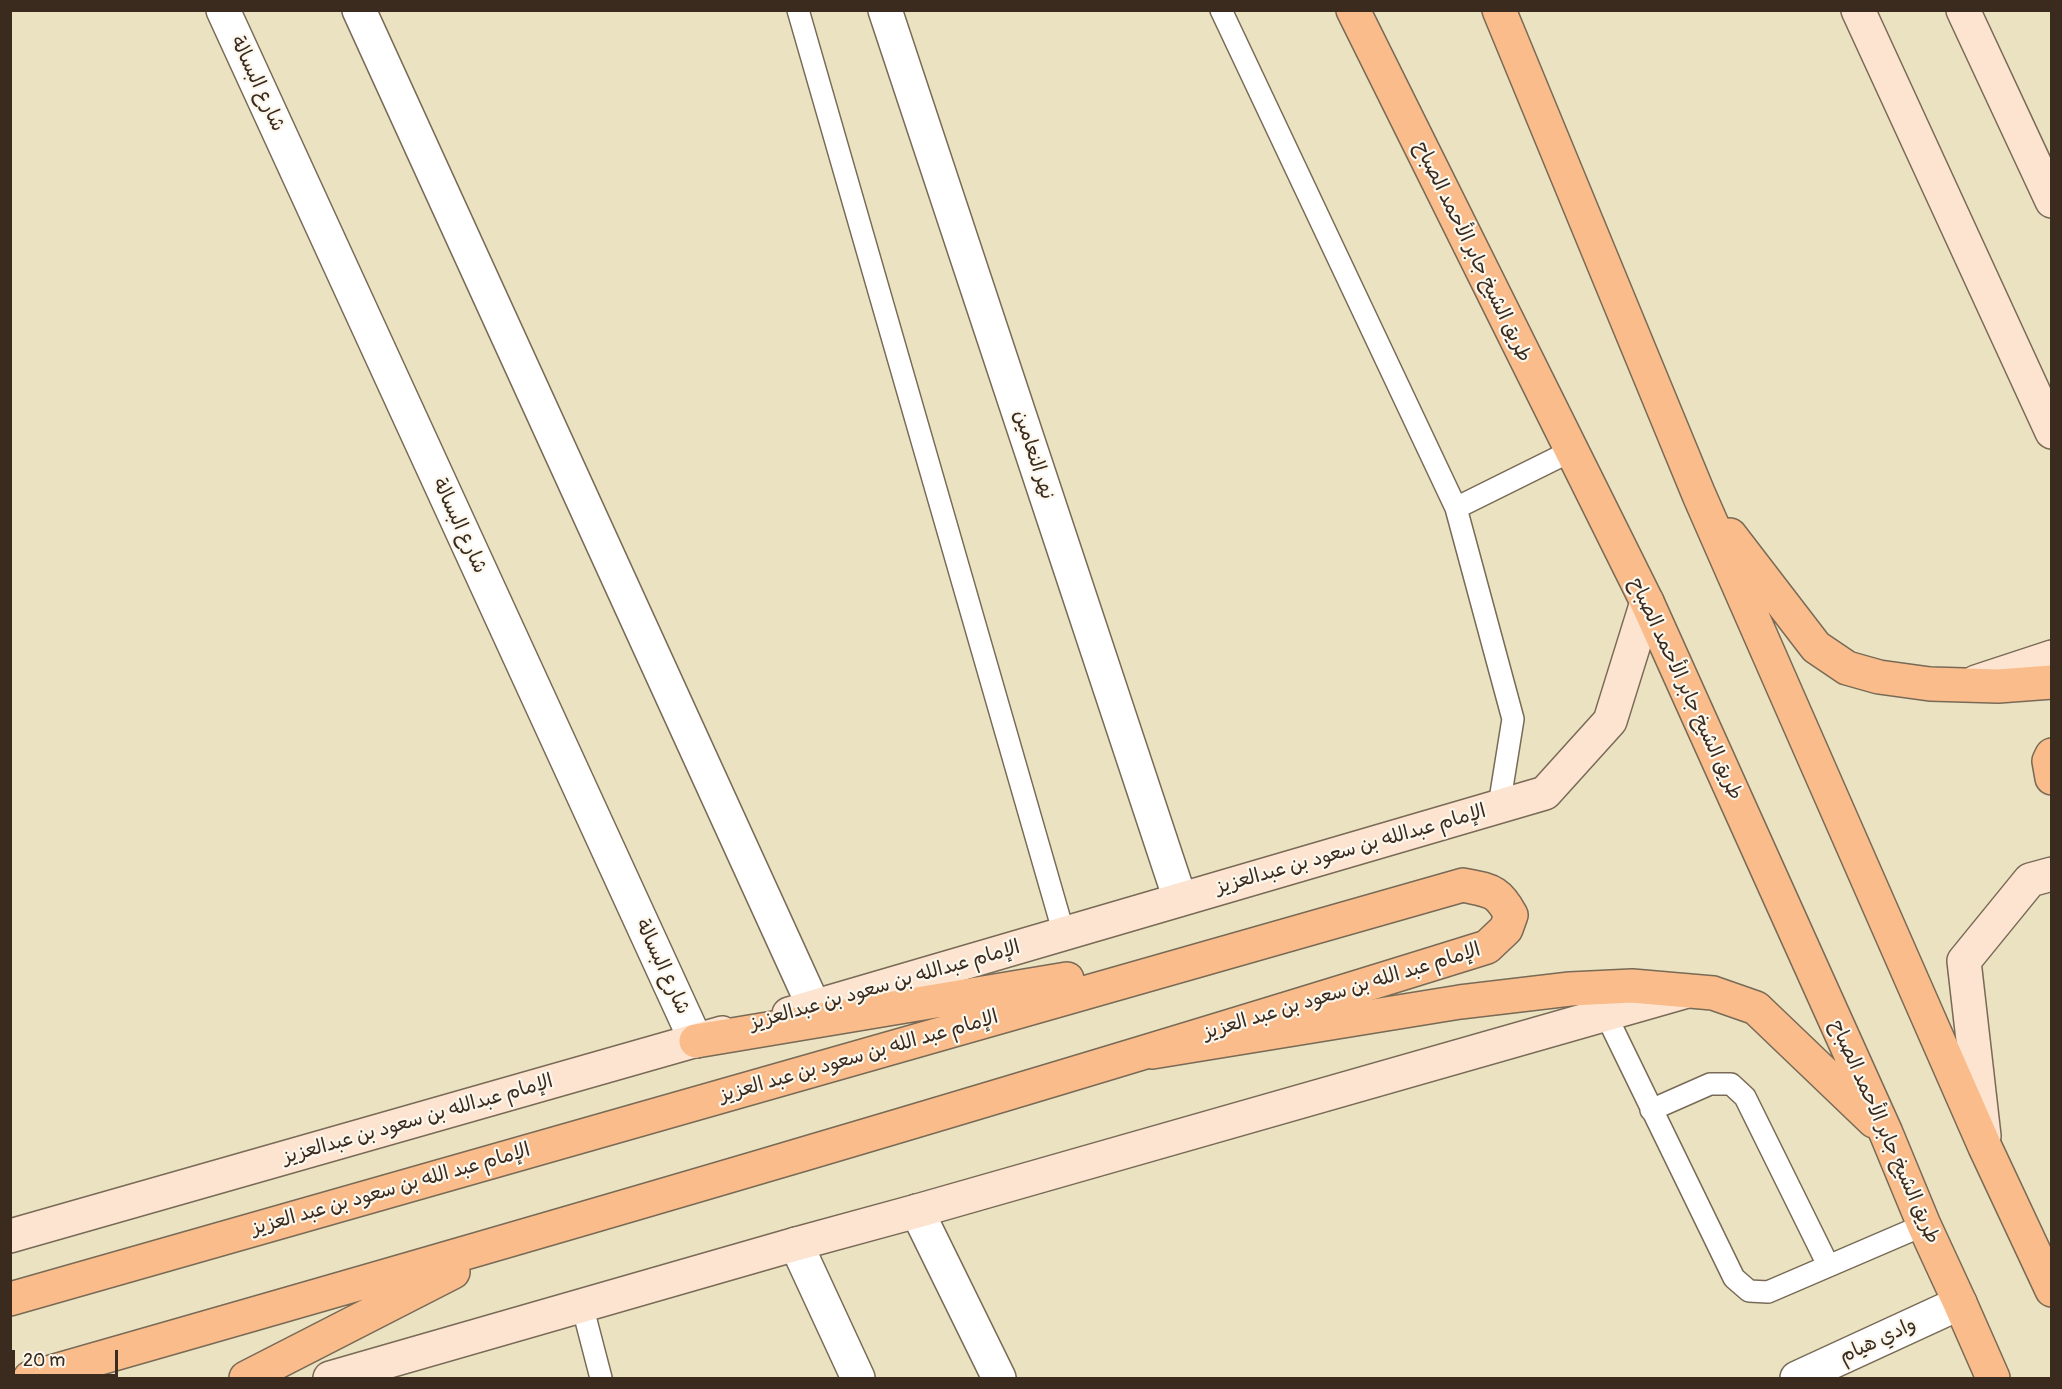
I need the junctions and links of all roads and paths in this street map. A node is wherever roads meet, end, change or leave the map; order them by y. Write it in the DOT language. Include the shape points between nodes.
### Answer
graph roads {
  1 [pos="223,10"];
  2 [pos="359,10"];
  3 [pos="798,10"];
  4 [pos="885,10"];
  5 [pos="1221,10"];
  6 [pos="1353,10"];
  7 [pos="1499,10"];
  8 [pos="1858,10"];
  9 [pos="1963,10"];
  10 [pos="2052,201"];
  11 [pos="2052,432"];
  12 [pos="1571,451"];
  13 [pos="1699,495"];
  14 [pos="1456,508"];
  15 [pos="1647,602"];
  16 [pos="2052,657"];
  17 [pos="2052,682"];
  18 [pos="1966,685"];
  19 [pos="2052,755"];
  20 [pos="2052,778"];
  21 [pos="1499,806"];
  22 [pos="2052,874"];
  23 [pos="1180,899"];
  24 [pos="1064,934"];
  25 [pos="1223,954"];
  26 [pos="1688,991"];
  27 [pos="814,1007"];
  28 [pos="1605,1013"];
  29 [pos="696,1041"];
  30 [pos="1152,1052"];
  31 [pos="1651,1110"];
  32 [pos="1886,1133"];
  33 [pos="1985,1147"];
  34 [pos="917,1211"];
  35 [pos="1923,1225"];
  36 [pos="10,1236"];
  37 [pos="517,1239"];
  38 [pos="796,1244"];
  39 [pos="1828,1265"];
  40 [pos="2052,1290"];
  41 [pos="10,1299"];
  42 [pos="1960,1303"];
  43 [pos="582,1305"];
  44 [pos="30,1378"];
  45 [pos="246,1378"];
  46 [pos="330,1378"];
  47 [pos="601,1378"];
  48 [pos="858,1378"];
  49 [pos="999,1378"];
  50 [pos="1797,1378"];
  51 [pos="1993,1378"];
  1 -- 29 [label="street, شارع البسالة"];
  2 -- 27 [label="street"];
  3 -- 24 [label="lane"];
  4 -- 23 [label="street, نهر النعامين"];
  5 -- 14 [label="lane"];
  6 -- 12 [label="main road, طريق الشيخ جابر الأحمد الصباح"];
  7 -- 13 [label="main road"];
  8 -- 11 [label="street"];
  9 -- 10 [label="street"];
  12 -- 14 [label="lane"];
  12 -- 15 [label="main road, طريق الشيخ جابر الأحمد الصباح"];
  13 -- 18 [label="main road" via="1816,647 1848,668 1880,677"];
  13 -- 33 [label="main road"];
  14 -- 21 [label="lane" via="1514,719"];
  15 -- 21 [label="street, الإمام عبدالله بن سعود بن عبدالعزيز" via="1610,721 1545,793"];
  15 -- 32 [label="main road, طريق الشيخ جابر الأحمد الصباح"];
  16 -- 18 [label="street"];
  17 -- 18 [label="main road"];
  19 -- 20 [label="main road"];
  21 -- 23 [label="street, الإمام عبدالله بن سعود بن عبدالعزيز"];
  22 -- 33 [label="street" via="2030,880 1964,960"];
  23 -- 24 [label="street, الإمام عبدالله بن سعود بن عبدالعزيز"];
  24 -- 27 [label="street, الإمام عبدالله بن سعود بن عبدالعزيز"];
  25 -- 29 [label="main road"];
  25 -- 30 [label="main road, الإمام عبد الله بن سعود بن عبد العزيز" via="1463,885 1496,893 1511,915 1506,929 1487,947"];
  25 -- 41 [label="main road, الإمام عبد الله بن سعود بن عبد العزيز"];
  26 -- 28 [label="street"];
  26 -- 30 [label="main road" via="1632,986 1570,989 1460,1002"];
  26 -- 32 [label="main road" via="1713,993 1756,1008"];
  27 -- 29 [label="street, الإمام عبدالله بن سعود بن عبدالعزيز"];
  28 -- 31 [label="lane"];
  28 -- 34 [label="street"];
  29 -- 36 [label="street, الإمام عبدالله بن سعود بن عبدالعزيز"];
  30 -- 37 [label="main road, الإمام عبد الله بن سعود بن عبد العزيز"];
  31 -- 39 [label="lane" via="1710,1084 1731,1084 1745,1097"];
  31 -- 39 [label="lane" via="1734,1278 1749,1292 1768,1292"];
  32 -- 35 [label="main road, طريق الشيخ جابر الأحمد الصباح"];
  33 -- 40 [label="main road"];
  34 -- 38 [label="street"];
  34 -- 49 [label="street"];
  35 -- 39 [label="lane"];
  35 -- 42 [label="main road, طريق الشيخ جابر الأحمد الصباح"];
  37 -- 44 [label="main road, الإمام عبد الله بن سعود بن عبد العزيز"];
  37 -- 45 [label="main road"];
  38 -- 43 [label="street"];
  38 -- 48 [label="street"];
  42 -- 50 [label="street, وادي هيام"];
  42 -- 51 [label="main road, طريق الشيخ جابر الأحمد الصباح"];
  43 -- 46 [label="street"];
  43 -- 47 [label="lane"];
}
